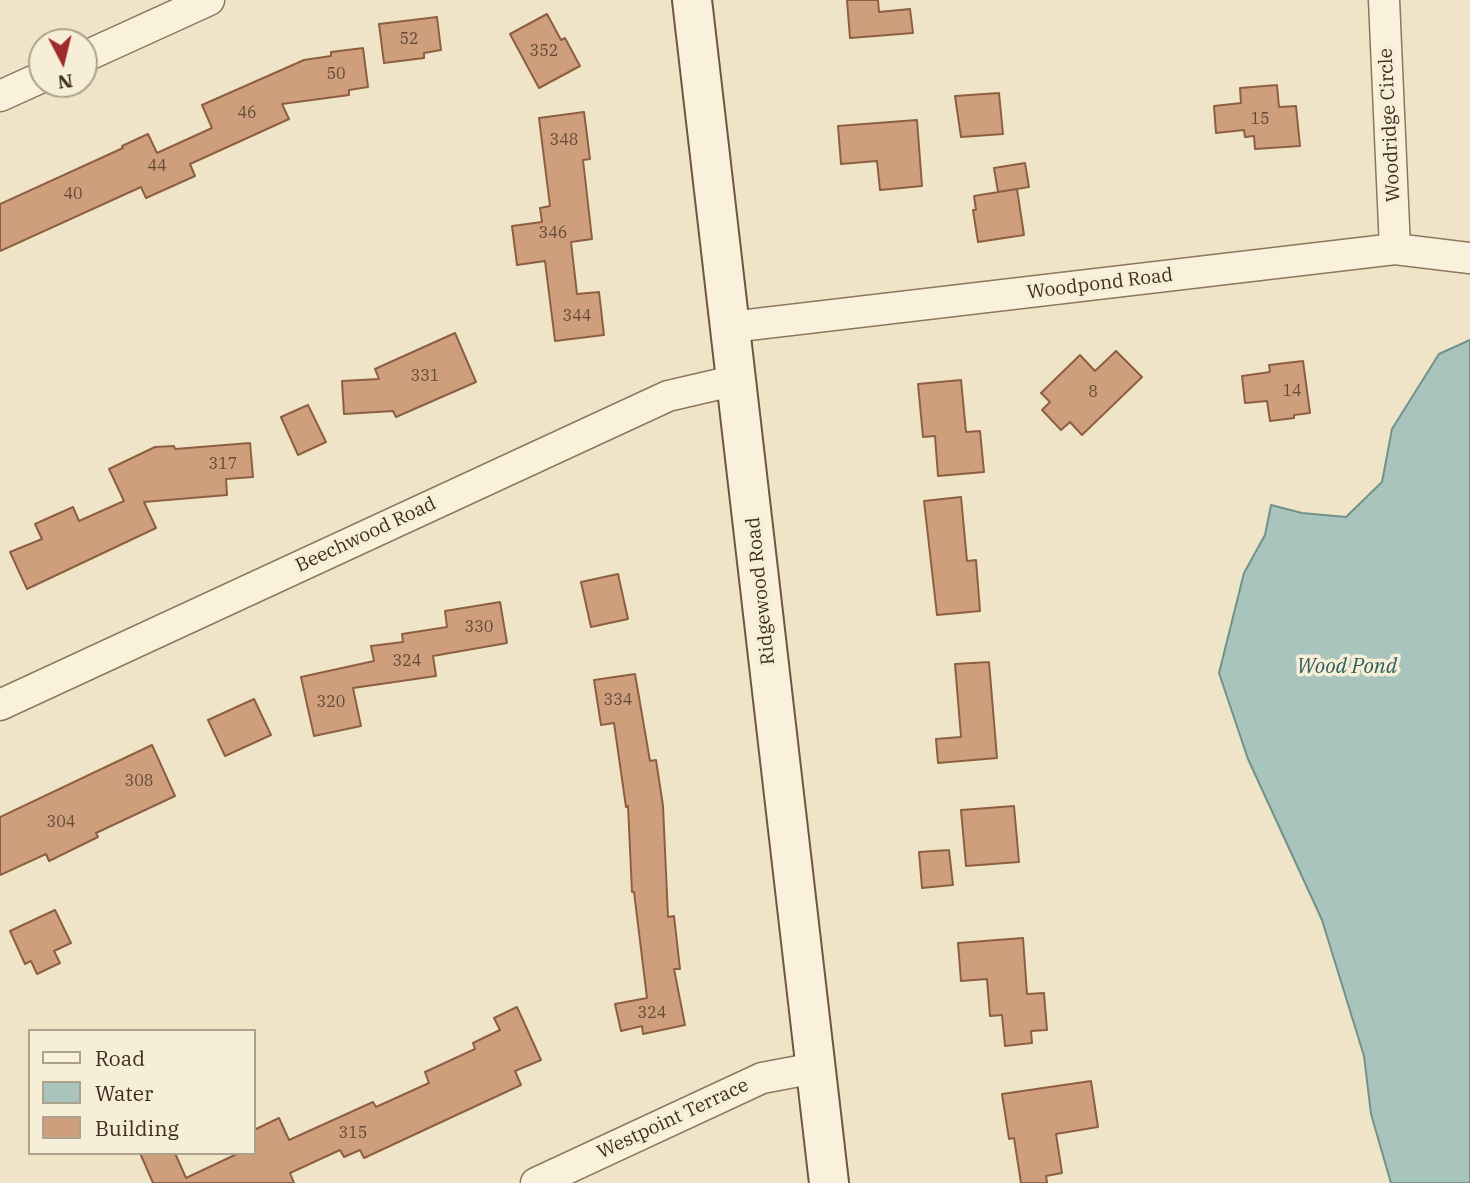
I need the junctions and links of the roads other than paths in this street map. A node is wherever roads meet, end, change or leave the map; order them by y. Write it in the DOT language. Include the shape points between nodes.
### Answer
graph roads {
  1 [pos="209,0"];
  2 [pos="692,0"];
  3 [pos="1384,0"];
  4 [pos="98,51"];
  5 [pos="28,83"];
  6 [pos="0,96"];
  7 [pos="1395,249"];
  8 [pos="1470,258"];
  9 [pos="731,327"];
  10 [pos="737,380"];
  11 [pos="0,705"];
  12 [pos="815,1068"];
  13 [pos="536,1183"];
  14 [pos="829,1183"];
  1 -- 4 [label="street"];
  2 -- 9 [label="main road, Ridgewood Road"];
  3 -- 7 [label="street, Woodridge Circle"];
  5 -- 6 [label="street"];
  7 -- 8 [label="street, Woodpond Road"];
  7 -- 9 [label="street, Woodpond Road"];
  9 -- 10 [label="main road, Ridgewood Road"];
  10 -- 11 [label="street, Beechwood Road" via="668,396"];
  10 -- 12 [label="main road, Ridgewood Road"];
  12 -- 13 [label="street, Westpoint Terrace" via="762,1078"];
  12 -- 14 [label="main road, Ridgewood Road"];
}
